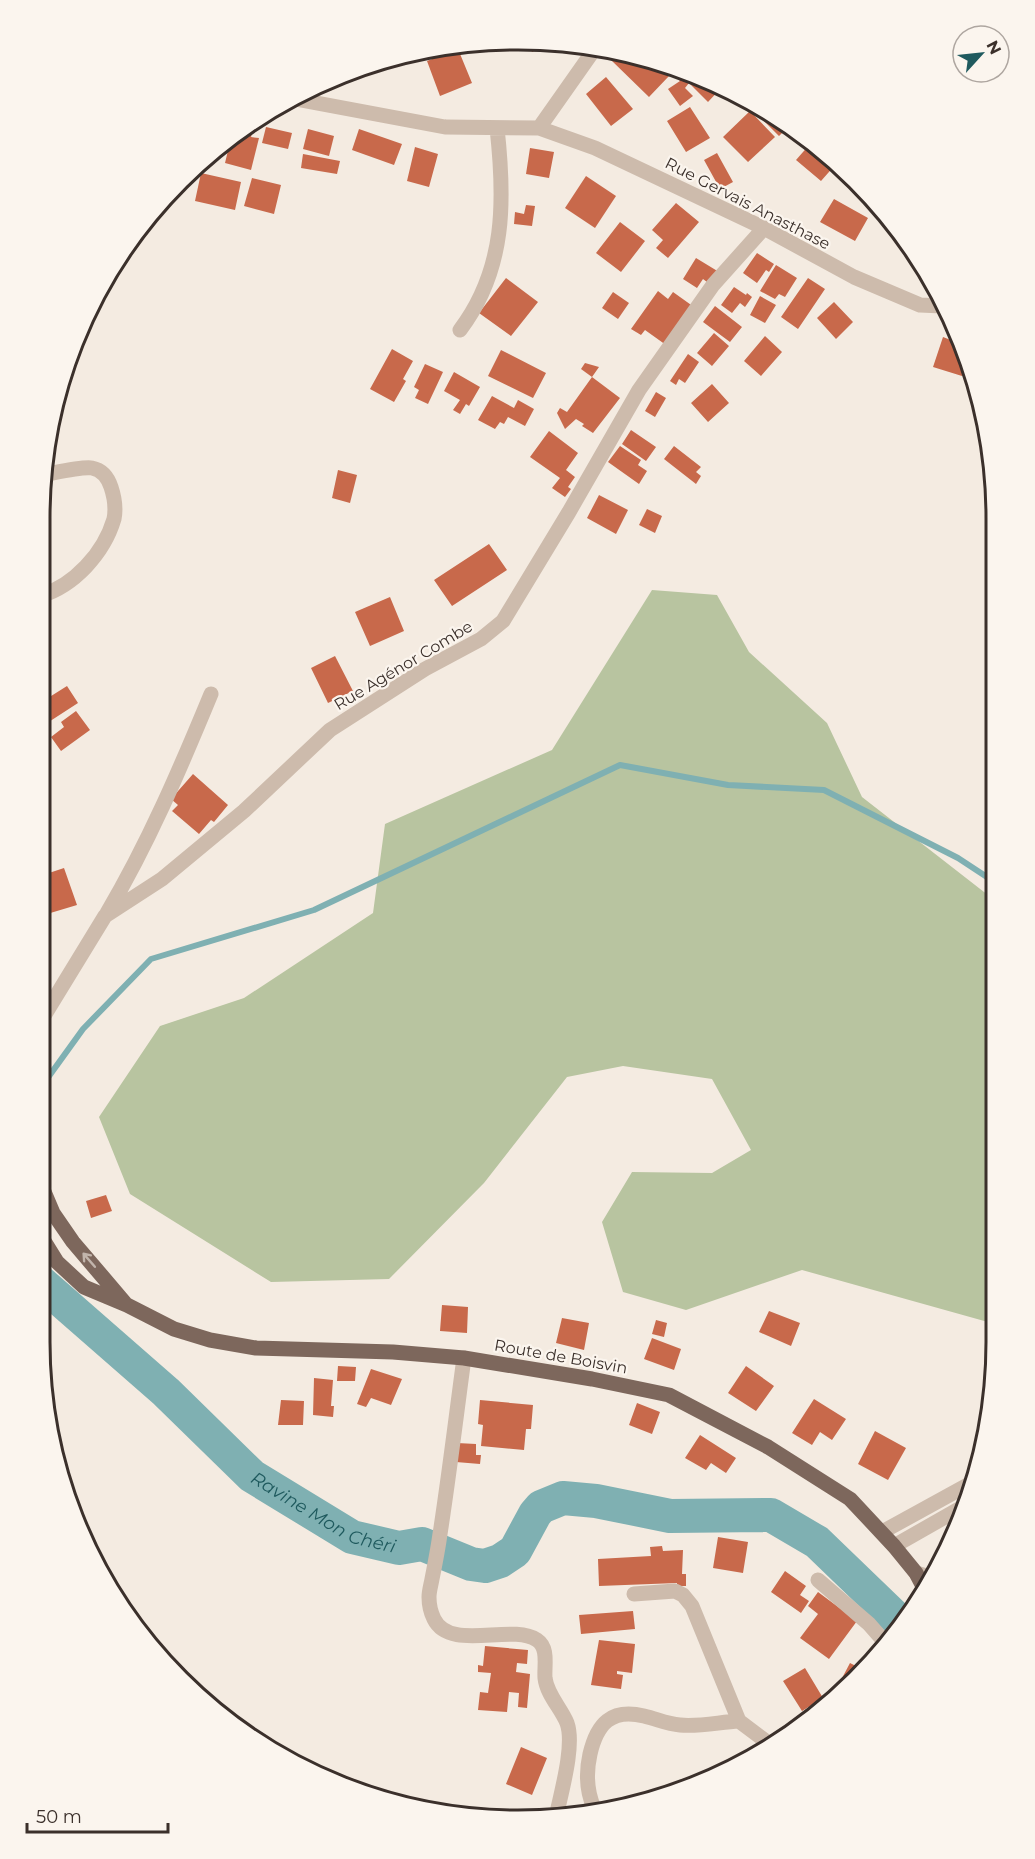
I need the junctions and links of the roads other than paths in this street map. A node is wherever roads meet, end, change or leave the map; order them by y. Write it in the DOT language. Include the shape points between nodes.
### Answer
graph roads {
  1 [pos="590,55"];
  2 [pos="304,102"];
  3 [pos="497,128"];
  4 [pos="539,128"];
  5 [pos="764,228"];
  6 [pos="934,306"];
  7 [pos="460,330"];
  8 [pos="52,473"];
  9 [pos="50,592"];
  10 [pos="211,694"];
  11 [pos="105,916"];
  12 [pos="50,1004"];
  13 [pos="50,1206"];
  14 [pos="50,1251"];
  15 [pos="127,1305"];
  16 [pos="464,1358"];
  17 [pos="962,1488"];
  18 [pos="953,1512"];
  19 [pos="882,1532"];
  20 [pos="894,1546"];
  21 [pos="916,1573"];
  22 [pos="923,1575"];
  23 [pos="818,1580"];
  24 [pos="920,1581"];
  25 [pos="634,1594"];
  26 [pos="880,1637"];
  27 [pos="740,1721"];
  28 [pos="763,1740"];
  29 [pos="592,1803"];
  30 [pos="558,1807"];
  1 -- 4 [label="street"];
  2 -- 3 [label="street, Rue Gervais Anasthase" via="445,127"];
  3 -- 4 [label="street, Rue Gervais Anasthase"];
  3 -- 7 [label="street" via="502,170 497,251 484,291"];
  4 -- 5 [label="street, Rue Gervais Anasthase" via="595,148"];
  5 -- 6 [label="street, Rue Gervais Anasthase" via="854,277 920,305"];
  5 -- 11 [label="street, Rue Agénor Combe" via="713,285 639,390 503,621 481,639 425,669 330,730 244,811 162,879"];
  8 -- 9 [label="street" via="90,467 101,471 114,497 114,517 101,546 85,567 75,578"];
  10 -- 11 [label="street" via="131,872"];
  11 -- 12 [label="street, Rue Agénor Combe"];
  15 -- 13 [label="main road, Route de Boisvin, one-way" via="73,1242"];
  14 -- 15 [label="main road, Route de Boisvin" via="84,1287"];
  15 -- 16 [label="main road, Route de Boisvin" via="174,1329 256,1348"];
  16 -- 19 [label="main road, Route de Boisvin" via="669,1395 768,1447 850,1498"];
  16 -- 30 [label="street" via="429,1597 435,1622 453,1634 519,1635 541,1644 547,1686 570,1735"];
  17 -- 19 [label="street"];
  18 -- 20 [label="street"];
  19 -- 20 [label="main road, Route de Boisvin"];
  20 -- 21 [label="main road, Route de Boisvin"];
  21 -- 22 [label="street"];
  21 -- 24 [label="main road, Route de Boisvin"];
  23 -- 26 [label="street"];
  25 -- 27 [label="street" via="675,1591 683,1595 692,1606"];
  27 -- 28 [label="street"];
  27 -- 29 [label="street" via="683,1725 628,1713 616,1715 595,1735 588,1774"];
}
